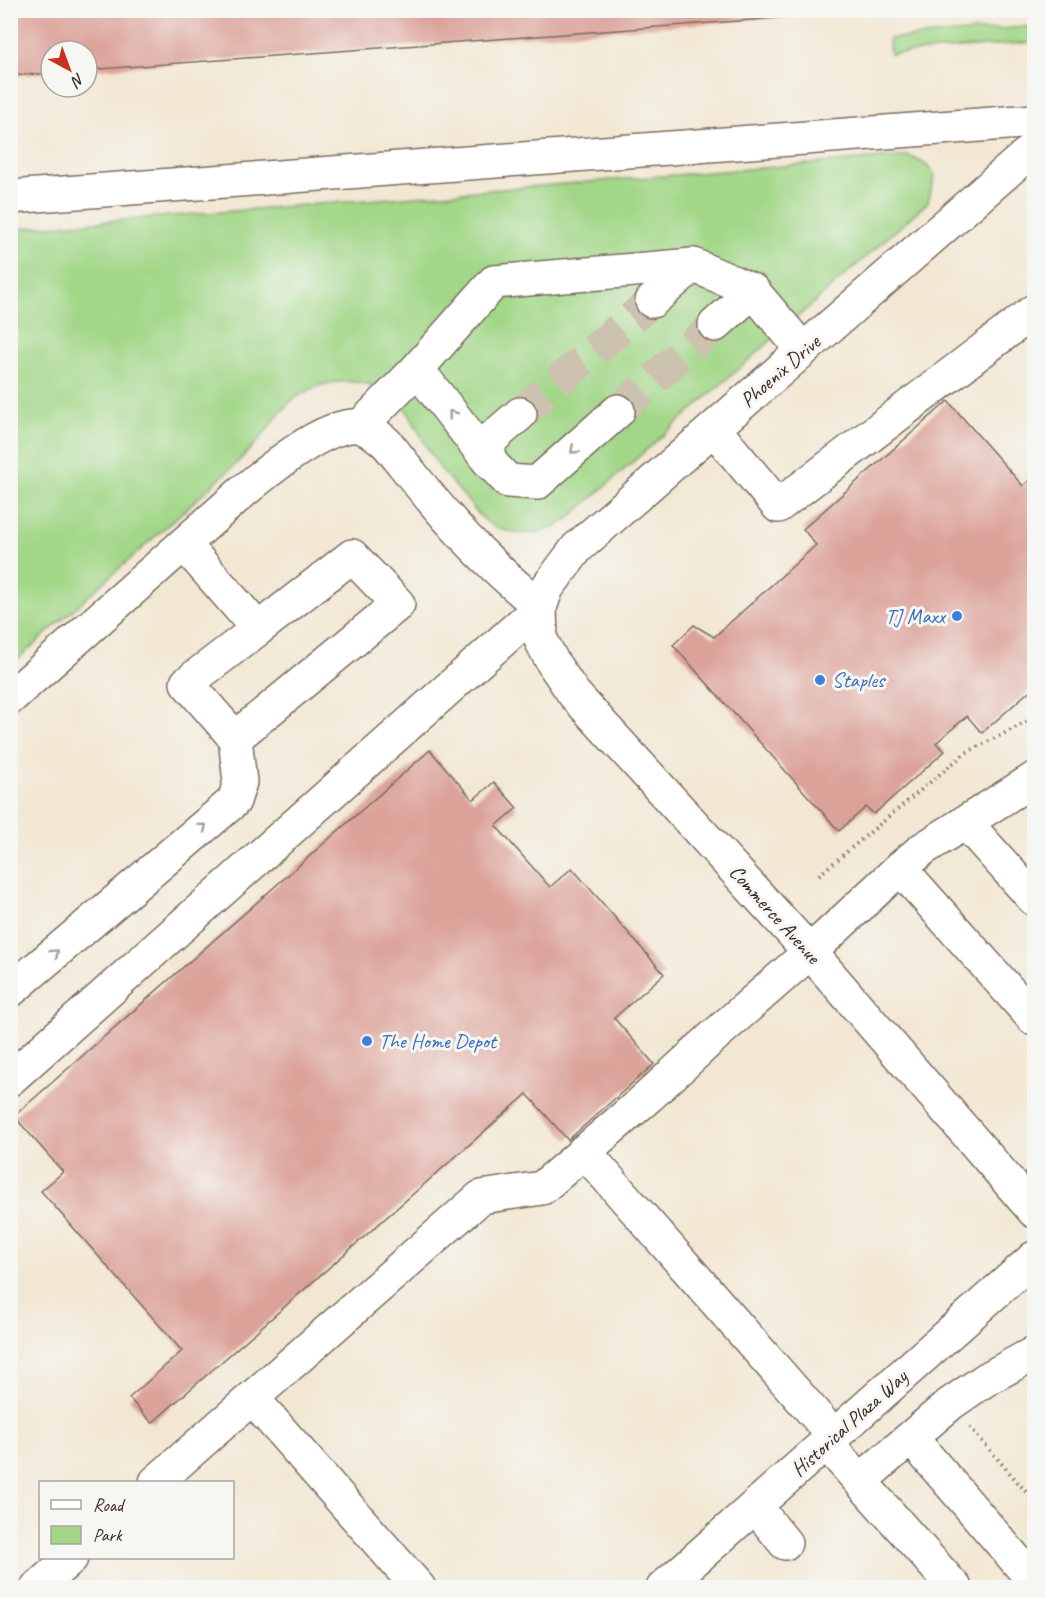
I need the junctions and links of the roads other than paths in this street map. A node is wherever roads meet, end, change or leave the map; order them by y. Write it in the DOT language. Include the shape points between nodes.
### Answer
graph roads {
  1 [pos="1035,121"];
  2 [pos="1035,148"];
  3 [pos="10,197"];
  4 [pos="693,265"];
  5 [pos="753,291"];
  6 [pos="652,301"];
  7 [pos="1035,311"];
  8 [pos="715,325"];
  9 [pos="803,350"];
  10 [pos="417,369"];
  11 [pos="618,411"];
  12 [pos="520,414"];
  13 [pos="361,426"];
  14 [pos="714,429"];
  15 [pos="488,460"];
  16 [pos="184,544"];
  17 [pos="540,607"];
  18 [pos="258,629"];
  19 [pos="10,698"];
  20 [pos="235,738"];
  21 [pos="1035,778"];
  22 [pos="965,822"];
  23 [pos="900,868"];
  24 [pos="1035,899"];
  25 [pos="810,952"];
  26 [pos="10,991"];
  27 [pos="1035,1019"];
  28 [pos="10,1079"];
  29 [pos="584,1151"];
  30 [pos="1035,1212"];
  31 [pos="1035,1258"];
  32 [pos="1035,1353"];
  33 [pos="252,1398"];
  34 [pos="911,1438"];
  35 [pos="830,1439"];
  36 [pos="157,1481"];
  37 [pos="860,1481"];
  38 [pos="755,1506"];
  39 [pos="785,1543"];
  40 [pos="69,1559"];
  41 [pos="1035,1581"];
  42 [pos="38,1587"];
  43 [pos="419,1587"];
  44 [pos="663,1587"];
  45 [pos="956,1587"];
  1 -- 3 [label="street"];
  2 -- 9 [label="street, Phoenix Drive"];
  4 -- 5 [label="street"];
  4 -- 6 [label="street"];
  4 -- 10 [label="street" via="494,282"];
  5 -- 8 [label="street"];
  5 -- 9 [label="street"];
  7 -- 14 [label="street" via="778,506"];
  9 -- 14 [label="street, Phoenix Drive"];
  10 -- 13 [label="street"];
  15 -- 10 [label="street, one-way"];
  11 -- 15 [label="street, one-way" via="537,483 508,481"];
  12 -- 15 [label="street" via="490,440"];
  13 -- 16 [label="street" via="325,434 271,469"];
  13 -- 17 [label="street" via="382,438 462,533"];
  14 -- 17 [label="street, Phoenix Drive" via="577,548 546,588"];
  16 -- 18 [label="street"];
  16 -- 19 [label="street"];
  17 -- 25 [label="street, Commerce Avenue" via="541,640 574,694"];
  17 -- 28 [label="street"];
  18 -- 20 [label="street" via="187,683"];
  18 -- 20 [label="street" via="352,556 398,604"];
  26 -- 20 [label="street, one-way" via="234,801 240,782"];
  21 -- 22 [label="street"];
  22 -- 23 [label="street"];
  22 -- 24 [label="street"];
  23 -- 25 [label="street"];
  23 -- 27 [label="street"];
  25 -- 29 [label="street"];
  25 -- 30 [label="street, Commerce Avenue"];
  29 -- 33 [label="street" via="542,1188 480,1197"];
  29 -- 35 [label="street"];
  31 -- 35 [label="street, Historical Plaza Way"];
  32 -- 34 [label="street" via="985,1380"];
  33 -- 36 [label="street"];
  33 -- 43 [label="street"];
  34 -- 37 [label="street"];
  34 -- 41 [label="street"];
  35 -- 37 [label="street"];
  35 -- 38 [label="street, Historical Plaza Way"];
  37 -- 45 [label="street"];
  38 -- 39 [label="street"];
  38 -- 44 [label="street, Historical Plaza Way"];
  40 -- 42 [label="street"];
}
